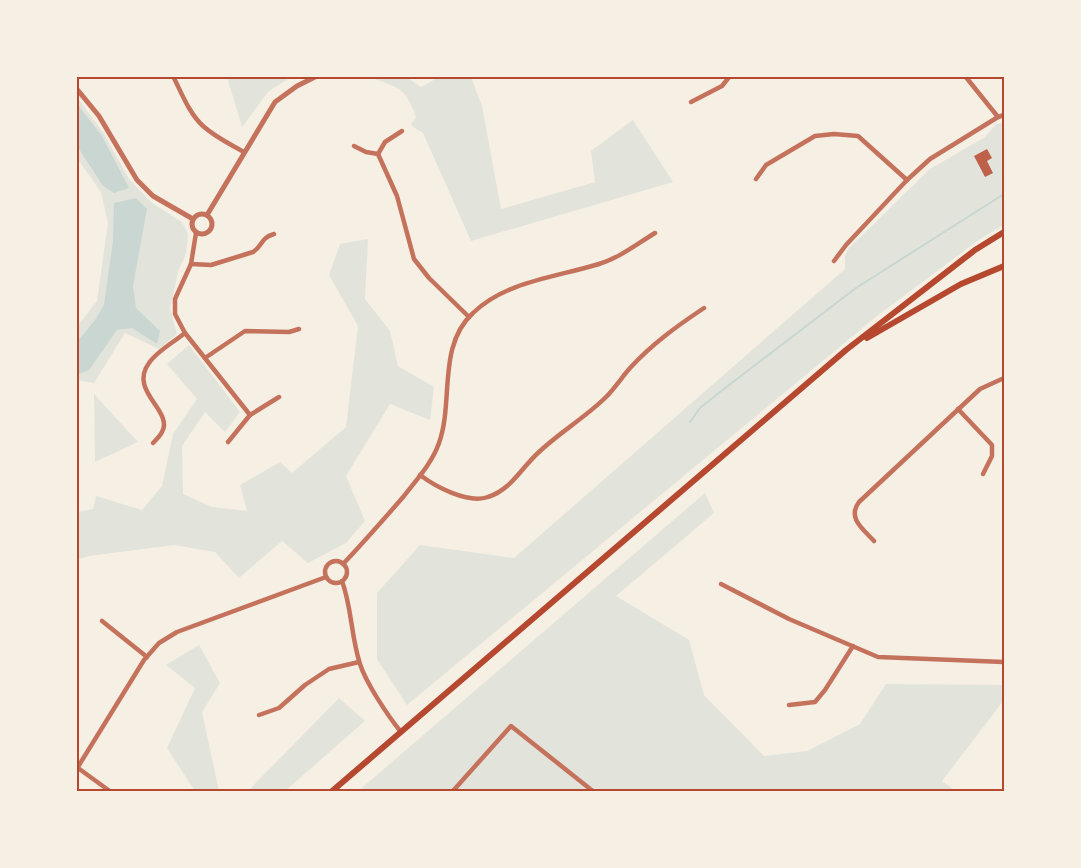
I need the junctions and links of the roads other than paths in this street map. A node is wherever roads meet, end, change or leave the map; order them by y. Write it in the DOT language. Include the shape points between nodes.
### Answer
graph roads {
  1 [pos="173,76"];
  2 [pos="317,76"];
  3 [pos="730,76"];
  4 [pos="965,76"];
  5 [pos="76,88"];
  6 [pos="691,102"];
  7 [pos="1005,115"];
  8 [pos="998,117"];
  9 [pos="402,131"];
  10 [pos="354,146"];
  11 [pos="244,152"];
  12 [pos="378,154"];
  13 [pos="756,179"];
  14 [pos="907,180"];
  15 [pos="207,215"];
  16 [pos="193,219"];
  17 [pos="1005,232"];
  18 [pos="196,233"];
  19 [pos="655,233"];
  20 [pos="274,234"];
  21 [pos="834,261"];
  22 [pos="190,264"];
  23 [pos="1005,266"];
  24 [pos="704,308"];
  25 [pos="469,316"];
  26 [pos="299,329"];
  27 [pos="185,333"];
  28 [pos="846,350"];
  29 [pos="205,358"];
  30 [pos="1005,378"];
  31 [pos="279,398"];
  32 [pos="958,409"];
  33 [pos="250,415"];
  34 [pos="228,442"];
  35 [pos="153,443"];
  36 [pos="983,474"];
  37 [pos="420,475"];
  38 [pos="874,541"];
  39 [pos="343,564"];
  40 [pos="326,577"];
  41 [pos="342,581"];
  42 [pos="721,584"];
  43 [pos="102,621"];
  44 [pos="853,646"];
  45 [pos="147,657"];
  46 [pos="359,662"];
  47 [pos="1005,662"];
  48 [pos="789,705"];
  49 [pos="259,715"];
  50 [pos="401,732"];
  51 [pos="77,769"];
  52 [pos="111,792"];
  53 [pos="331,792"];
  54 [pos="452,792"];
  55 [pos="594,792"];
  1 -- 11 [label="street" via="199,122"];
  2 -- 11 [label="street" via="275,102"];
  3 -- 6 [label="street" via="722,86"];
  4 -- 8 [label="street"];
  5 -- 16 [label="street" via="99,116 137,180 153,196"];
  7 -- 8 [label="street"];
  8 -- 14 [label="street" via="930,159"];
  9 -- 12 [label="street" via="385,142"];
  10 -- 12 [label="street"];
  11 -- 15 [label="street"];
  12 -- 25 [label="street" via="397,196 414,259"];
  13 -- 14 [label="street" via="766,165 815,136 834,134 858,136"];
  14 -- 21 [label="street"];
  15 -- 16 [label="street" via="199,214"];
  15 -- 18 [label="street" via="212,221 211,229 204,234"];
  16 -- 18 [label="street"];
  17 -- 28 [label="main road" via="975,250"];
  18 -- 22 [label="street"];
  19 -- 25 [label="street" via="609,261 508,290"];
  20 -- 22 [label="street" via="248,254 212,265"];
  22 -- 27 [label="street" via="173,306"];
  23 -- 28 [label="main road" via="961,284"];
  24 -- 37 [label="street" via="651,347 606,397 539,452 499,492 487,498 470,498 435,486"];
  25 -- 37 [label="street" via="453,346 446,420 434,454"];
  26 -- 29 [label="street" via="245,330"];
  27 -- 29 [label="street"];
  27 -- 35 [label="street" via="146,368 145,390 164,420 162,433"];
  28 -- 50 [label="main road"];
  29 -- 33 [label="street"];
  30 -- 32 [label="street" via="980,389"];
  31 -- 33 [label="street"];
  32 -- 36 [label="street" via="992,446 992,456"];
  32 -- 38 [label="street" via="856,506 855,519"];
  33 -- 34 [label="street"];
  37 -- 39 [label="street"];
  39 -- 40 [label="street" via="329,564"];
  39 -- 41 [label="street" via="346,570"];
  40 -- 41 [label="street" via="332,582"];
  40 -- 45 [label="street" via="177,632"];
  41 -- 46 [label="street"];
  42 -- 44 [label="street"];
  43 -- 45 [label="street"];
  44 -- 47 [label="street" via="878,657"];
  44 -- 48 [label="street" via="815,702"];
  45 -- 51 [label="street"];
  46 -- 49 [label="street" via="329,669 279,708"];
  46 -- 50 [label="street"];
  50 -- 53 [label="main road"];
  51 -- 52 [label="street"];
  54 -- 55 [label="street" via="511,726"];
}
